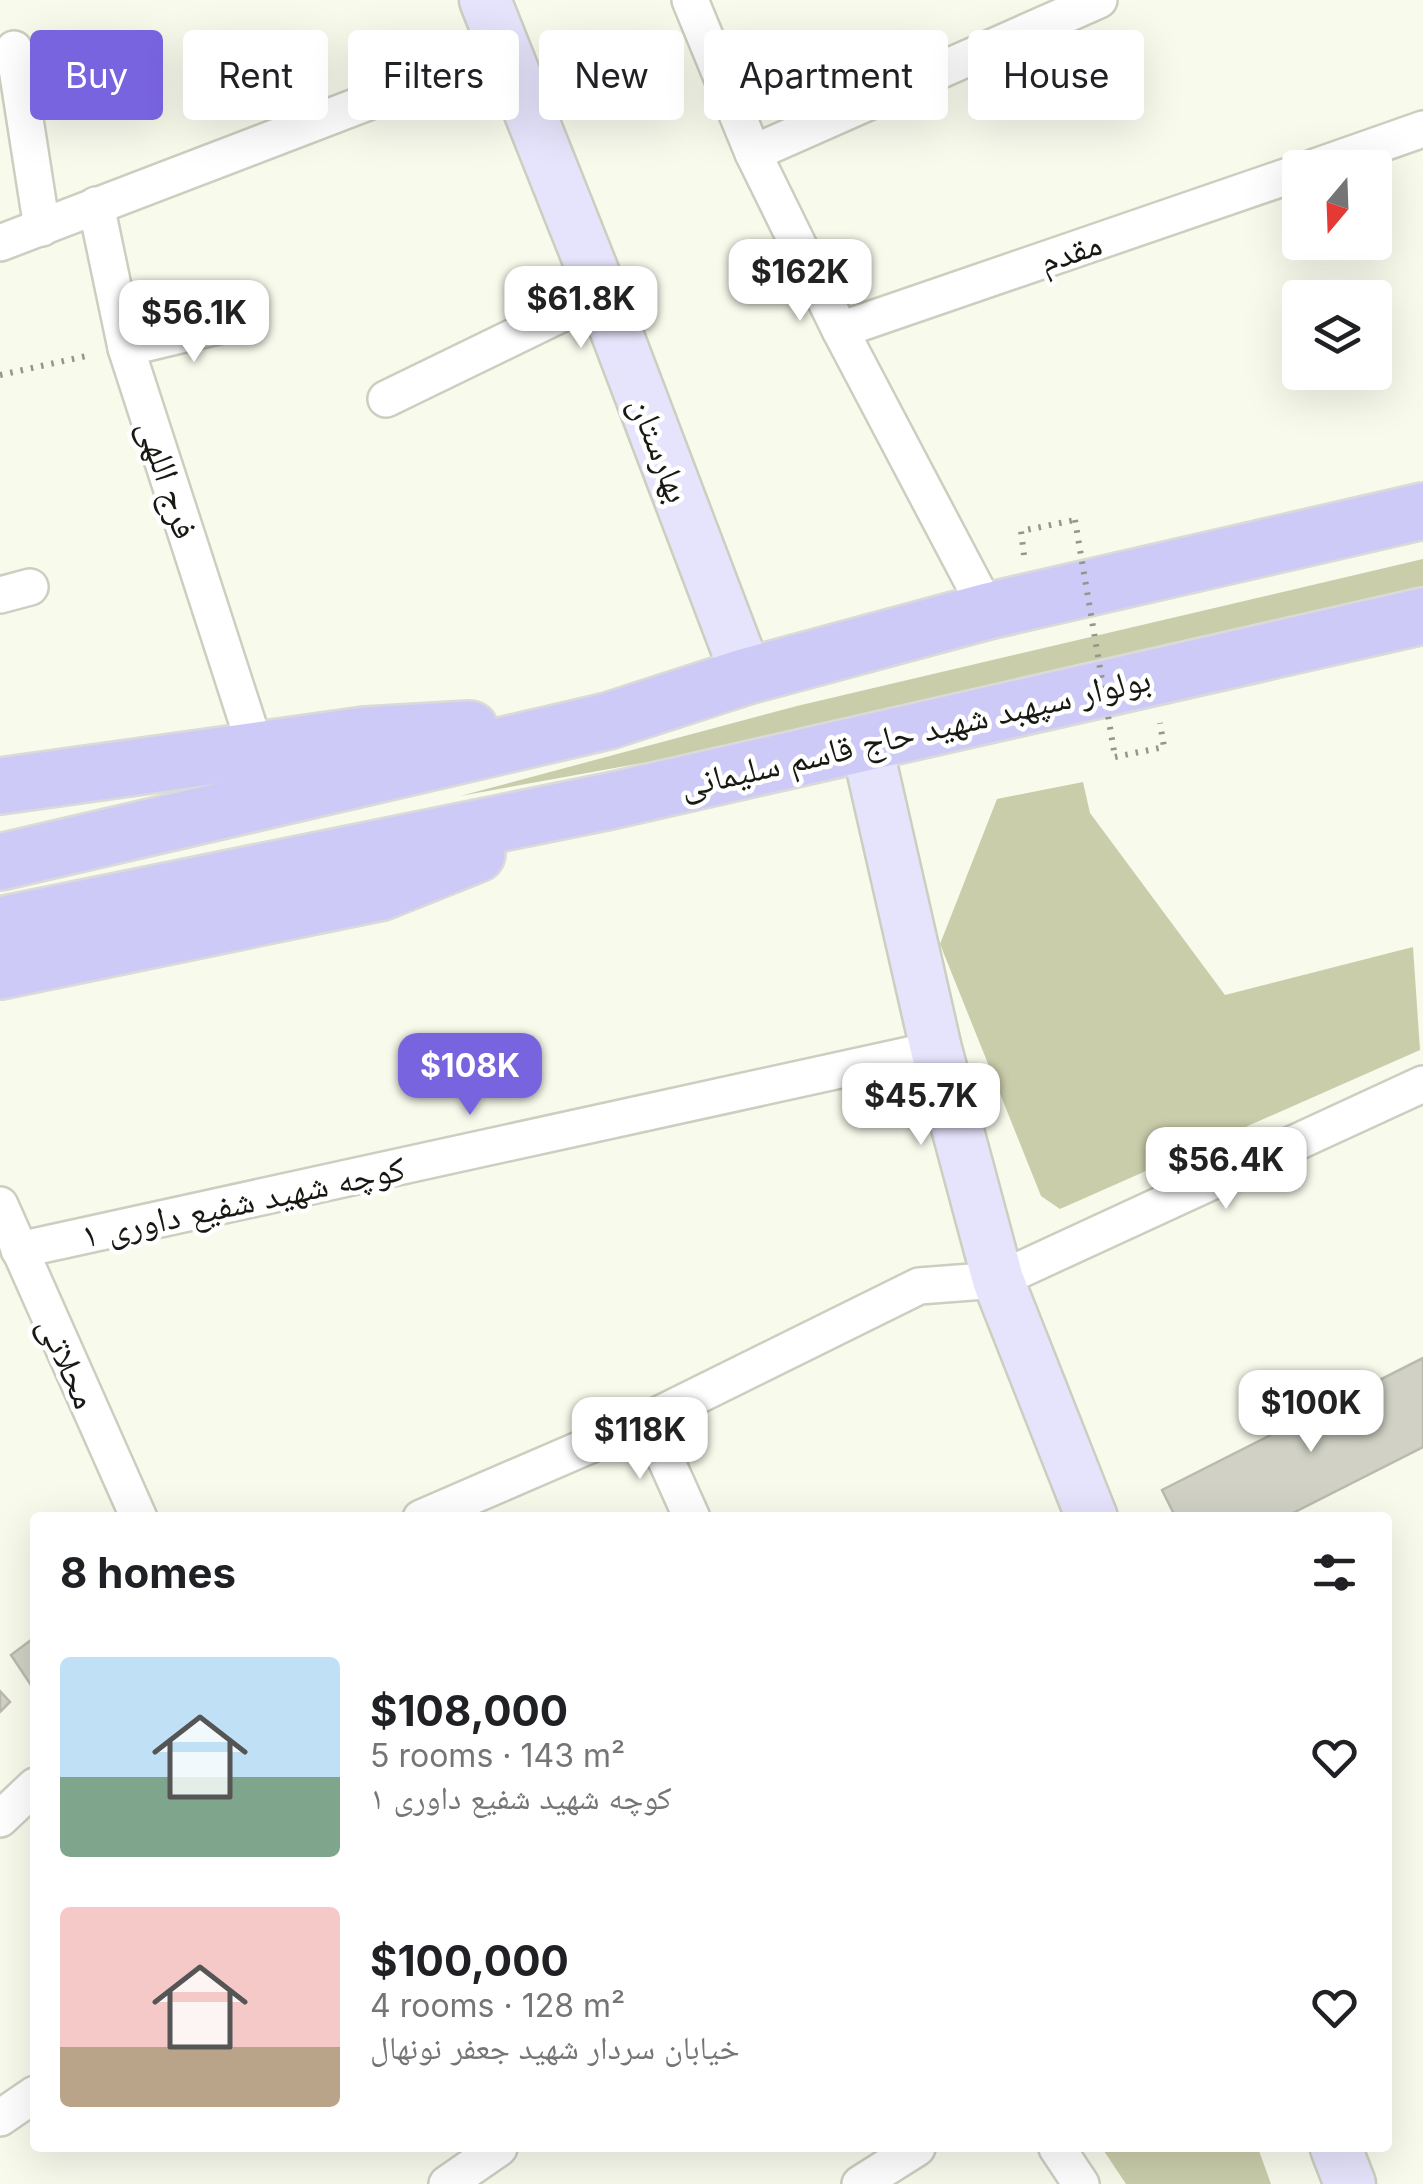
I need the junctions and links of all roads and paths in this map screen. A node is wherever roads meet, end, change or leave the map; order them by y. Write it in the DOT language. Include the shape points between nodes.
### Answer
graph roads {
  1 [pos="485,0"];
  2 [pos="690,0"];
  3 [pos="1099,0"];
  4 [pos="496,30"];
  5 [pos="14,49"];
  6 [pos="519,87"];
  7 [pos="348,109"];
  8 [pos="1423,129"];
  9 [pos="1363,150"];
  10 [pos="753,154"];
  11 [pos="1282,178"];
  12 [pos="96,205"];
  13 [pos="42,228"];
  14 [pos="0,243"];
  15 [pos="602,294"];
  16 [pos="247,319"];
  17 [pos="840,330"];
  18 [pos="126,348"];
  19 [pos="0,374"];
  20 [pos="386,398"];
  21 [pos="1423,512"];
  22 [pos="1020,530"];
  23 [pos="988,611"];
  24 [pos="1423,616"];
  25 [pos="747,676"];
  26 [pos="608,722"];
  27 [pos="866,742"];
  28 [pos="1164,747"];
  29 [pos="256,749"];
  30 [pos="0,786"];
  31 [pos="610,801"];
  32 [pos="0,862"];
  33 [pos="0,925"];
  34 [pos="0,971"];
  35 [pos="936,1049"];
  36 [pos="1418,1098"];
  37 [pos="0,1205"];
  38 [pos="18,1250"];
  39 [pos="998,1280"];
  40 [pos="648,1420"];
  41 [pos="137,1512"];
  42 [pos="442,1512"];
  43 [pos="689,1512"];
  44 [pos="1090,1512"];
  45 [pos="30,1791"];
  46 [pos="0,1819"];
  47 [pos="30,2097"];
  48 [pos="0,2118"];
  49 [pos="911,2152"];
  50 [pos="1060,2152"];
  51 [pos="1338,2152"];
  52 [pos="495,2159"];
  53 [pos="447,2184"];
  54 [pos="860,2184"];
  55 [pos="1082,2184"];
  56 [pos="1350,2184"];
  1 -- 4 [label="main road, بهارستان"];
  2 -- 10 [label="street"];
  3 -- 10 [label="street"];
  5 -- 13 [label="street"];
  6 -- 15 [label="main road, بهارستان"];
  7 -- 12 [label="street"];
  8 -- 9 [label="street"];
  10 -- 17 [label="street"];
  11 -- 17 [label="street, مقدم"];
  12 -- 13 [label="street"];
  12 -- 18 [label="street, فرج اللهی"];
  13 -- 14 [label="street"];
  15 -- 20 [label="street"];
  15 -- 25 [label="main road, بهارستان"];
  16 -- 18 [label="street"];
  17 -- 23 [label="street"];
  18 -- 19 [label="path"];
  18 -- 29 [label="street, فرج اللهی"];
  21 -- 23 [label="main road"];
  22 -- 28 [label="path, bridge" via="1075,520 1115,757"];
  23 -- 25 [label="main road"];
  24 -- 27 [label="main road, بولوار سپهبد شهید حاج قاسم سلیمانی"];
  25 -- 26 [label="main road"];
  26 -- 29 [label="main road" via="365,734"];
  26 -- 32 [label="main road"];
  27 -- 31 [label="main road, بولوار سپهبد شهید حاج قاسم سلیمانی"];
  27 -- 35 [label="main road"];
  29 -- 30 [label="main road"];
  31 -- 33 [label="main road, بولوار سپهبد شهید حاج قاسم سلیمانی"];
  31 -- 34 [label="main road" via="382,892"];
  35 -- 38 [label="street, کوچه شهید شفیع داوری ۱"];
  35 -- 39 [label="main road"];
  36 -- 39 [label="street"];
  37 -- 38 [label="street, محلاتی"];
  38 -- 41 [label="street, محلاتی"];
  39 -- 40 [label="street" via="919,1286"];
  39 -- 44 [label="main road"];
  40 -- 42 [label="street"];
  40 -- 43 [label="street"];
  45 -- 46 [label="street"];
  47 -- 48 [label="street"];
  49 -- 54 [label="street"];
  50 -- 55 [label="street"];
  51 -- 56 [label="main road"];
  52 -- 53 [label="street"];
}
